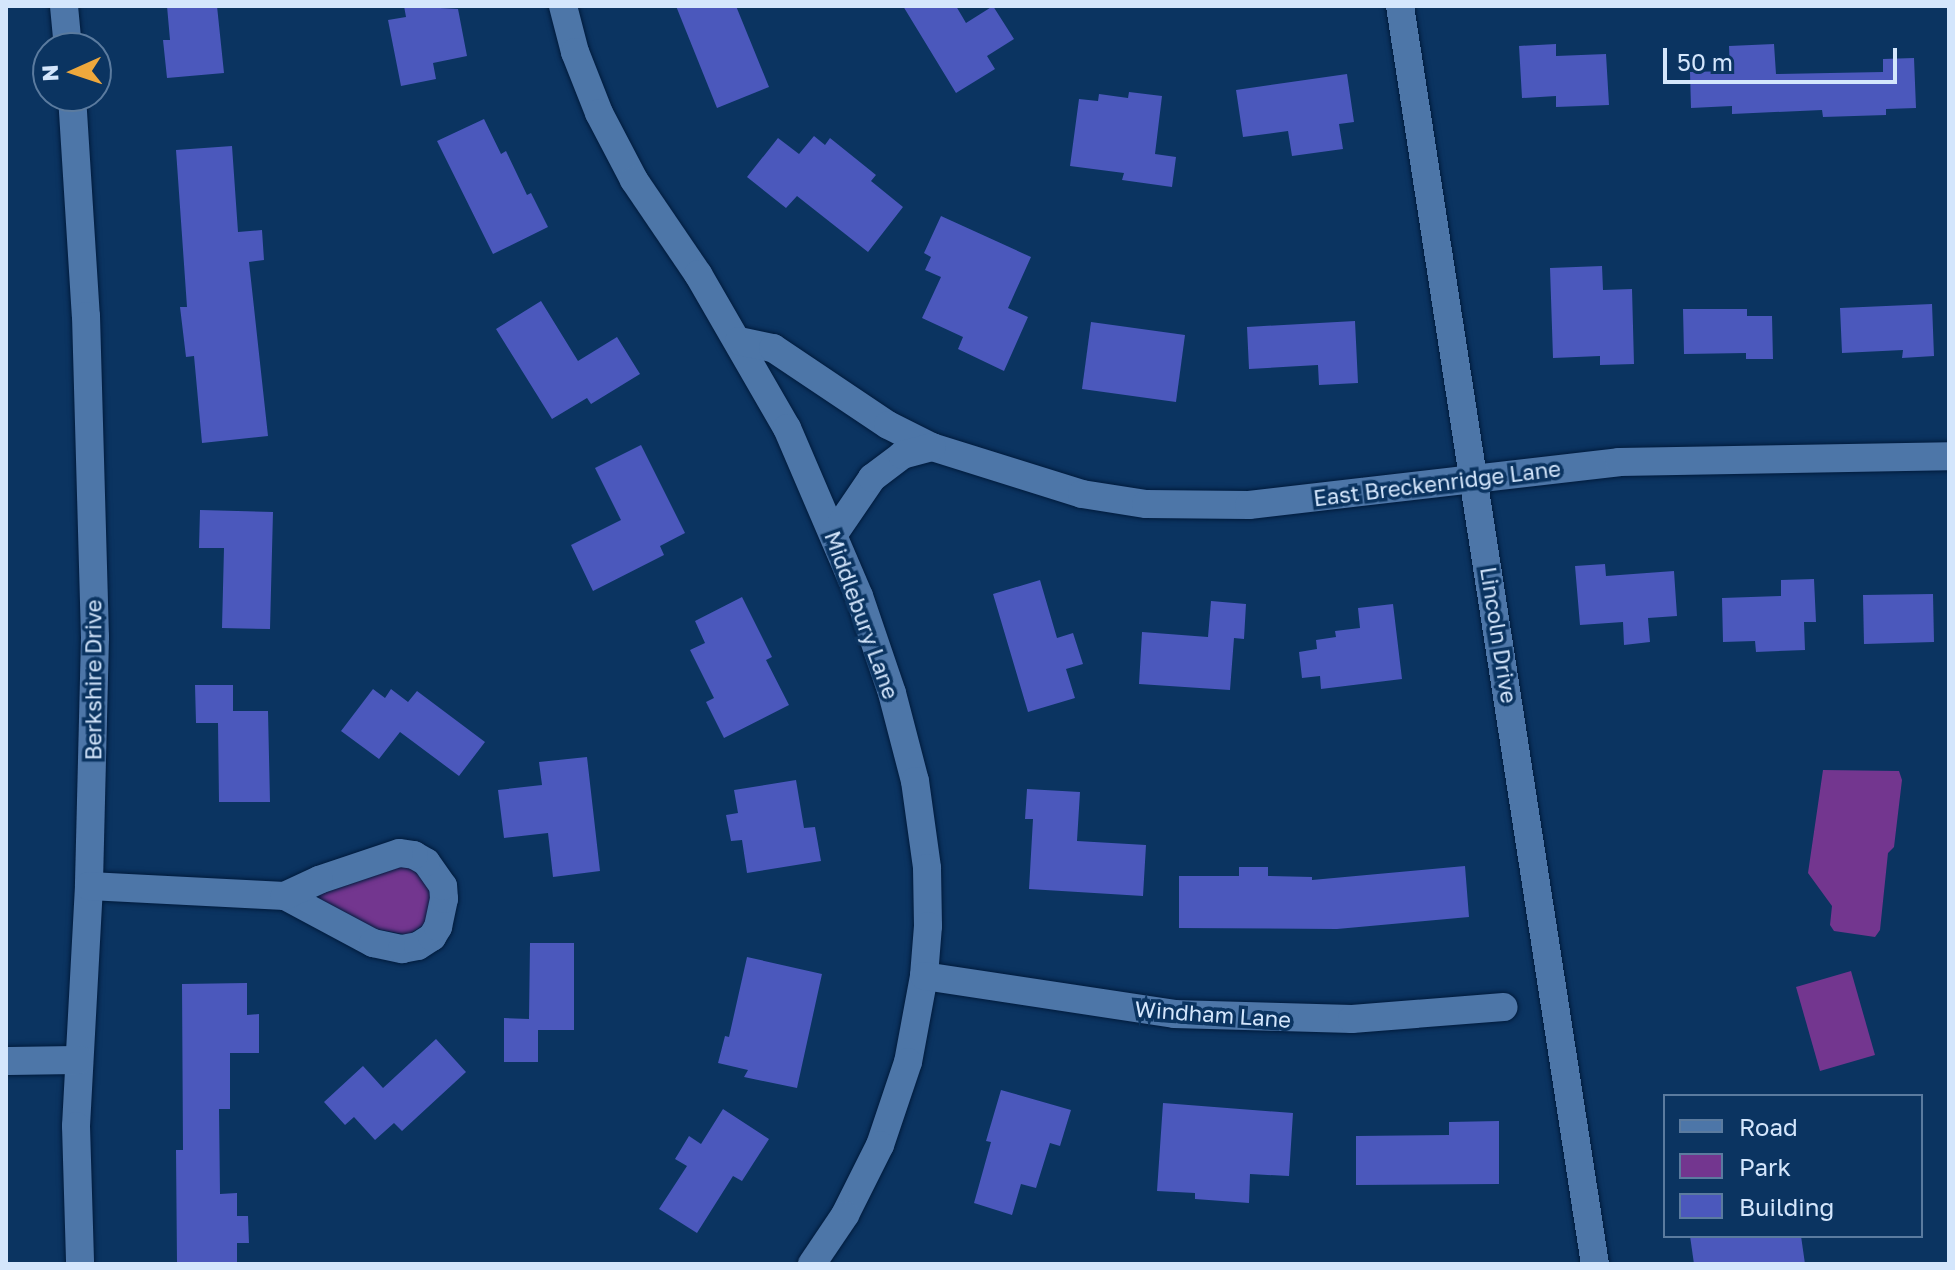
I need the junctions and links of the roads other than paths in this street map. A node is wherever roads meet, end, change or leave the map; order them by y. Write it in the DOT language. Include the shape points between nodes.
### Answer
graph roads {
  1 [pos="64,6"];
  2 [pos="563,6"];
  3 [pos="1400,6"];
  4 [pos="66,32"];
  5 [pos="73,112"];
  6 [pos="739,341"];
  7 [pos="932,447"];
  8 [pos="1949,456"];
  9 [pos="1475,478"];
  10 [pos="834,534"];
  11 [pos="89,886"];
  12 [pos="285,896"];
  13 [pos="924,976"];
  14 [pos="1504,1007"];
  15 [pos="79,1060"];
  16 [pos="6,1061"];
  17 [pos="80,1264"];
  18 [pos="812,1264"];
  19 [pos="1595,1264"];
  1 -- 4 [label="street"];
  2 -- 6 [label="street, Middlebury Lane" via="599,113 634,180"];
  3 -- 9 [label="street, Lincoln Drive"];
  5 -- 11 [label="street, Berkshire Drive" via="86,316 95,637"];
  6 -- 7 [label="street, East Breckenridge Lane" via="773,348 888,425"];
  6 -- 10 [label="street, Middlebury Lane" via="787,428"];
  7 -- 9 [label="street, East Breckenridge Lane" via="1082,494 1146,504 1249,505"];
  7 -- 10 [label="street" via="902,455 872,478"];
  8 -- 9 [label="street, East Breckenridge Lane" via="1619,462"];
  9 -- 19 [label="street, Lincoln Drive"];
  10 -- 13 [label="street, Middlebury Lane" via="892,693 915,781 927,868"];
  11 -- 12 [label="street"];
  11 -- 15 [label="street, Berkshire Drive"];
  12 -- 12 [label="street" via="373,943 402,949 432,937 444,899 443,886 426,862 399,853"];
  13 -- 14 [label="street, Windham Lane" via="1188,1015 1352,1019"];
  13 -- 18 [label="street, Middlebury Lane" via="908,1062 880,1145 845,1215"];
  15 -- 16 [label="street"];
  15 -- 17 [label="street, Berkshire Drive"];
}
